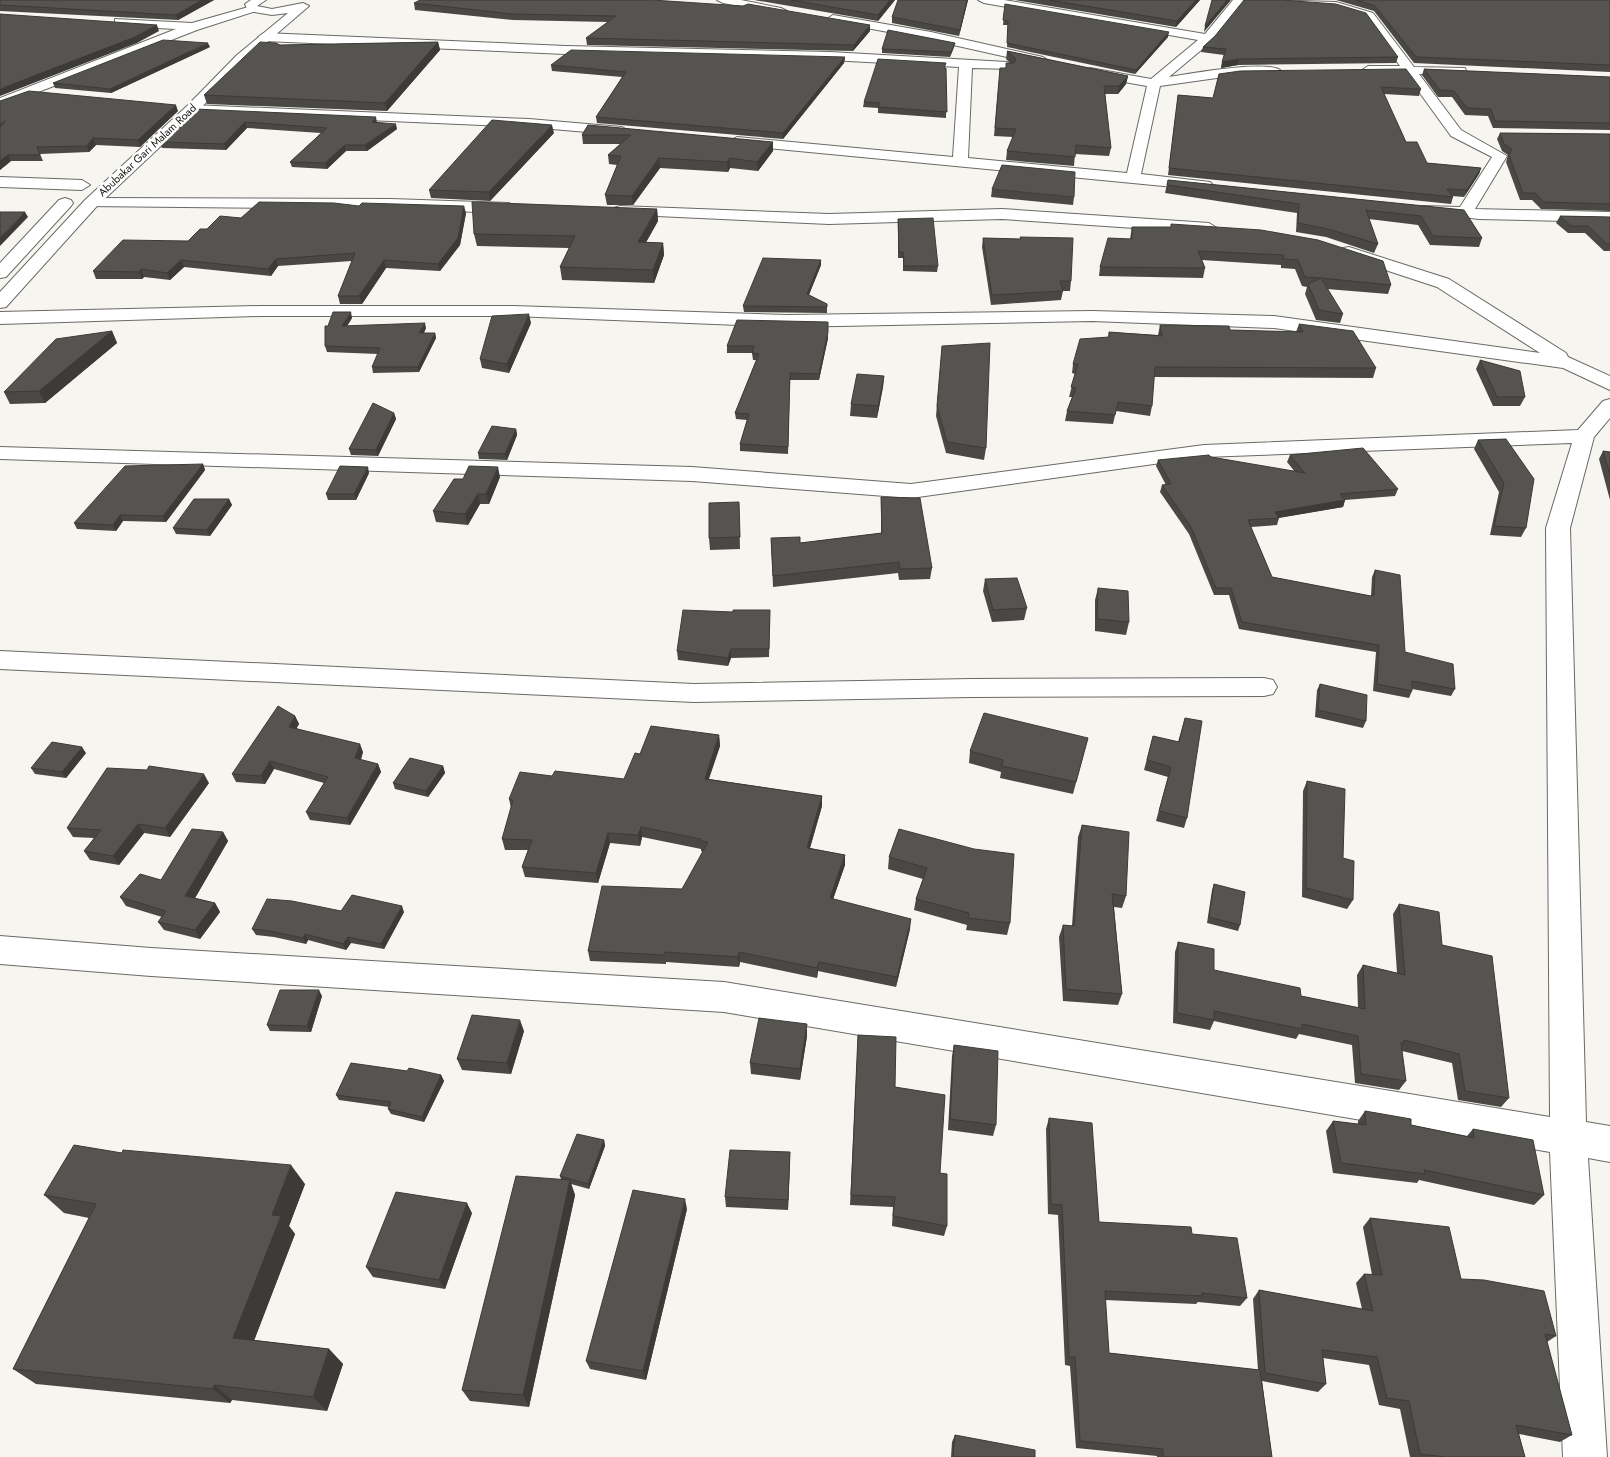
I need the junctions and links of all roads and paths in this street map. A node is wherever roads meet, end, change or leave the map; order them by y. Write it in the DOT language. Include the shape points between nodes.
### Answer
graph roads {
  1 [pos="984,0"];
  2 [pos="1239,0"];
  3 [pos="1270,0"];
  4 [pos="307,2"];
  5 [pos="720,3"];
  6 [pos="256,5"];
  7 [pos="272,12"];
  8 [pos="797,13"];
  9 [pos="816,16"];
  10 [pos="106,22"];
  11 [pos="193,28"];
  12 [pos="259,32"];
  13 [pos="1208,38"];
  14 [pos="966,64"];
  15 [pos="1076,69"];
  16 [pos="1286,70"];
  17 [pos="1352,70"];
  18 [pos="1409,70"];
  19 [pos="1473,71"];
  20 [pos="1154,83"];
  21 [pos="0,88"];
  22 [pos="30,92"];
  23 [pos="59,94"];
  24 [pos="0,103"];
  25 [pos="192,108"];
  26 [pos="637,132"];
  27 [pos="1456,133"];
  28 [pos="1485,134"];
  29 [pos="725,140"];
  30 [pos="960,161"];
  31 [pos="96,172"];
  32 [pos="1133,178"];
  33 [pos="0,182"];
  34 [pos="82,185"];
  35 [pos="1221,187"];
  36 [pos="91,203"];
  37 [pos="1416,207"];
  38 [pos="527,208"];
  39 [pos="605,211"];
  40 [pos="1465,212"];
  41 [pos="1610,216"];
  42 [pos="1229,230"];
  43 [pos="1334,248"];
  44 [pos="0,273"];
  45 [pos="0,303"];
  46 [pos="0,318"];
  47 [pos="1568,362"];
  48 [pos="1610,384"];
  49 [pos="1610,405"];
  50 [pos="1584,436"];
  51 [pos="0,453"];
  52 [pos="0,660"];
  53 [pos="1264,687"];
  54 [pos="0,950"];
  55 [pos="1568,1137"];
  56 [pos="1610,1144"];
  57 [pos="1585,1457"];
  1 -- 13 [label="street"];
  2 -- 13 [label="street"];
  3 -- 18 [label="street" via="1336,5 1369,15"];
  4 -- 7 [label="street"];
  4 -- 12 [label="street, Abubakar Gari Malam Road"];
  5 -- 8 [label="street"];
  6 -- 7 [label="street"];
  6 -- 11 [label="street"];
  7 -- 12 [label="street"];
  9 -- 14 [label="street" via="931,36 1056,66"];
  10 -- 11 [label="street"];
  11 -- 22 [label="street"];
  12 -- 14 [label="street" via="566,50 830,56"];
  12 -- 25 [label="street, Abubakar Gari Malam Road"];
  13 -- 20 [label="street"];
  14 -- 30 [label="street"];
  15 -- 20 [label="street"];
  16 -- 20 [label="street" via="1238,71"];
  17 -- 18 [label="street"];
  18 -- 19 [label="street"];
  18 -- 27 [label="street"];
  20 -- 32 [label="street"];
  21 -- 22 [label="street"];
  22 -- 23 [label="street"];
  22 -- 24 [label="street"];
  25 -- 26 [label="street" via="529,123"];
  25 -- 36 [label="street, Abubakar Gari Malam Road"];
  27 -- 28 [label="street"];
  27 -- 40 [label="street" via="1500,156"];
  29 -- 30 [label="street"];
  30 -- 32 [label="street"];
  31 -- 34 [label="street"];
  32 -- 35 [label="street"];
  33 -- 34 [label="street"];
  34 -- 44 [label="street"];
  36 -- 38 [label="street"];
  36 -- 45 [label="street, Abubakar Gari Malam Road"];
  37 -- 40 [label="street"];
  39 -- 42 [label="street" via="829,219 1002,214"];
  40 -- 41 [label="street"];
  43 -- 47 [label="street" via="1443,283"];
  46 -- 47 [label="street" via="269,311 513,311 787,321 1101,316 1274,322"];
  47 -- 48 [label="street"];
  49 -- 50 [label="street"];
  50 -- 51 [label="street" via="1204,451 911,491 692,474"];
  50 -- 55 [label="street" via="1558,528"];
  52 -- 53 [label="street" via="694,693"];
  54 -- 55 [label="street" via="724,997"];
  55 -- 56 [label="street"];
  55 -- 57 [label="street"];
}
